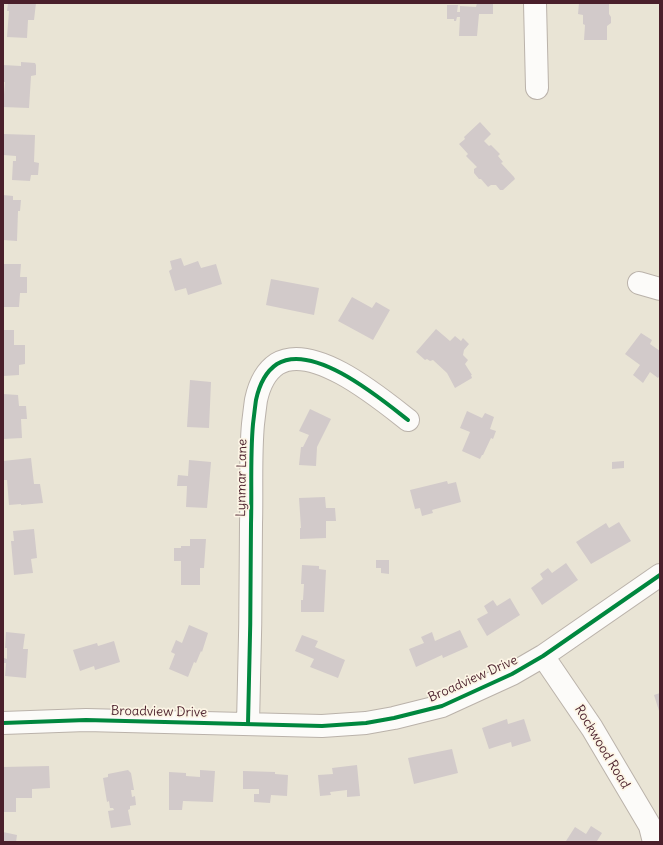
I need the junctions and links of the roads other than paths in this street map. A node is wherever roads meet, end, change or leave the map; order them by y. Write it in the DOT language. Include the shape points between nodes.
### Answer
graph roads {
  1 [pos="536,3"];
  2 [pos="537,88"];
  3 [pos="639,283"];
  4 [pos="660,289"];
  5 [pos="408,420"];
  6 [pos="660,575"];
  7 [pos="543,656"];
  8 [pos="3,723"];
  9 [pos="248,724"];
  10 [pos="654,842"];
  1 -- 2 [label="street"];
  3 -- 4 [label="street"];
  5 -- 9 [label="street, Lynmar Lane" via="373,392 340,372 312,360 293,359 278,364 265,375 256,401 252,440"];
  6 -- 7 [label="street, Broadview Drive"];
  7 -- 9 [label="street, Broadview Drive" via="512,674 442,706 394,718 322,726"];
  7 -- 10 [label="street, Rockwood Road" via="596,734 650,826"];
  8 -- 9 [label="street, Broadview Drive" via="86,720"];
}
